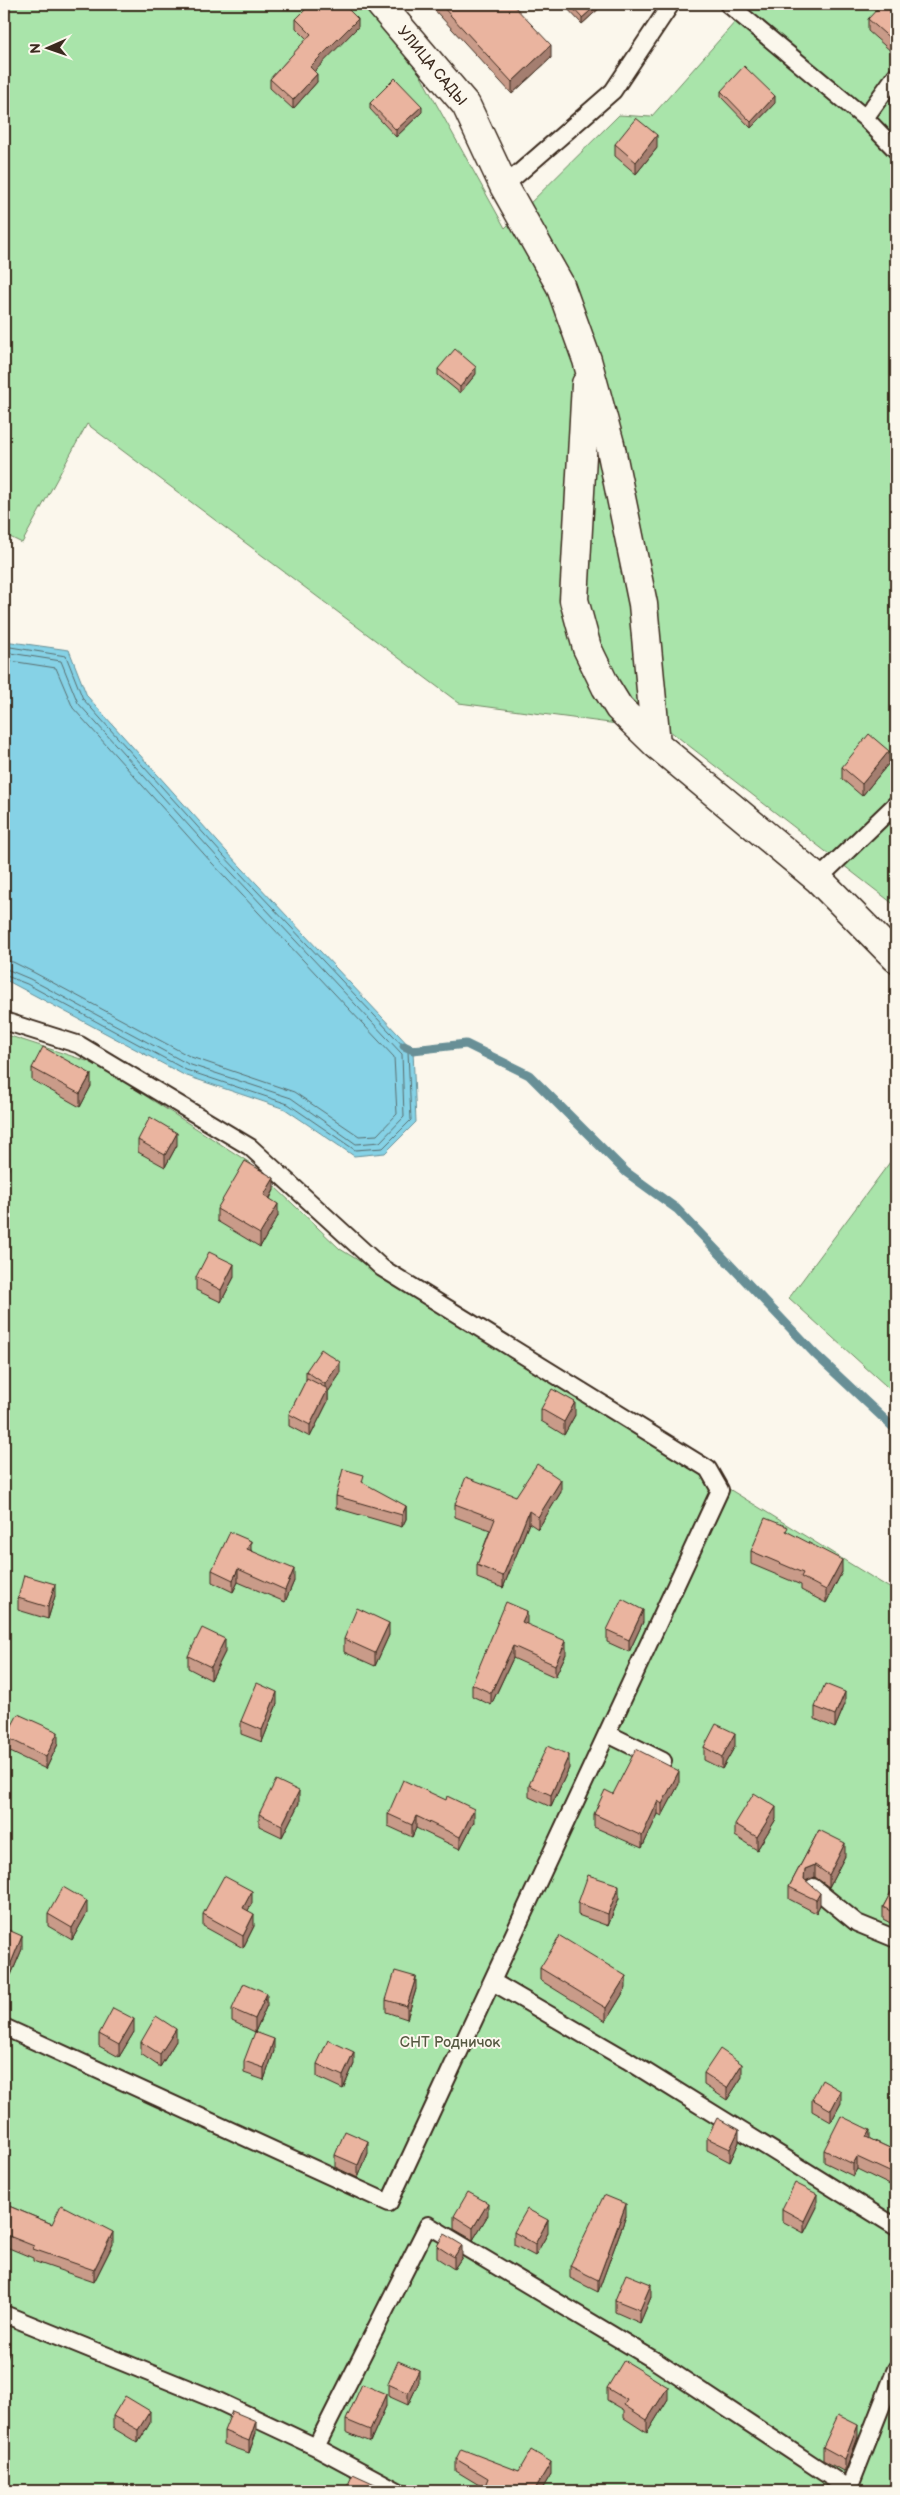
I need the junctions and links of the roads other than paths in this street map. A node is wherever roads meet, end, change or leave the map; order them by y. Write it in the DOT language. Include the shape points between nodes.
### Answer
graph roads {
  1 [pos="380,4"];
  2 [pos="672,4"];
  3 [pos="728,4"];
  4 [pos="896,75"];
  5 [pos="865,118"];
  6 [pos="896,150"];
  7 [pos="504,186"];
  8 [pos="587,360"];
  9 [pos="656,744"];
  10 [pos="896,804"];
  11 [pos="818,879"];
  12 [pos="896,958"];
  13 [pos="4,1021"];
  14 [pos="608,1734"];
  15 [pos="663,1761"];
  16 [pos="813,1887"];
  17 [pos="896,1939"];
  18 [pos="493,1982"];
  19 [pos="4,2026"];
  20 [pos="896,2227"];
  21 [pos="4,2314"];
  22 [pos="896,2369"];
  23 [pos="316,2447"];
  24 [pos="849,2490"];
  25 [pos="398,2491"];
  1 -- 7 [label="street, УЛИЦА САДЫ" via="466,105"];
  2 -- 7 [label="lane" via="613,91"];
  3 -- 5 [label="lane"];
  4 -- 5 [label="lane"];
  5 -- 6 [label="lane"];
  7 -- 8 [label="street, УЛИЦА САДЫ" via="560,285"];
  8 -- 9 [label="street, УЛИЦА САДЫ" via="610,444 643,604"];
  8 -- 9 [label="street" via="574,600 587,648 606,687 619,708"];
  9 -- 11 [label="street"];
  10 -- 11 [label="lane"];
  11 -- 12 [label="street"];
  13 -- 14 [label="lane" via="80,1045 250,1147 382,1268 708,1469 720,1490"];
  14 -- 15 [label="lane"];
  14 -- 18 [label="lane"];
  16 -- 17 [label="lane" via="857,1923"];
  18 -- 19 [label="lane" via="389,2203"];
  18 -- 20 [label="lane" via="628,2060"];
  21 -- 23 [label="lane" via="216,2400"];
  22 -- 24 [label="lane"];
  23 -- 24 [label="lane" via="428,2225 654,2360"];
  23 -- 25 [label="lane"];
}
